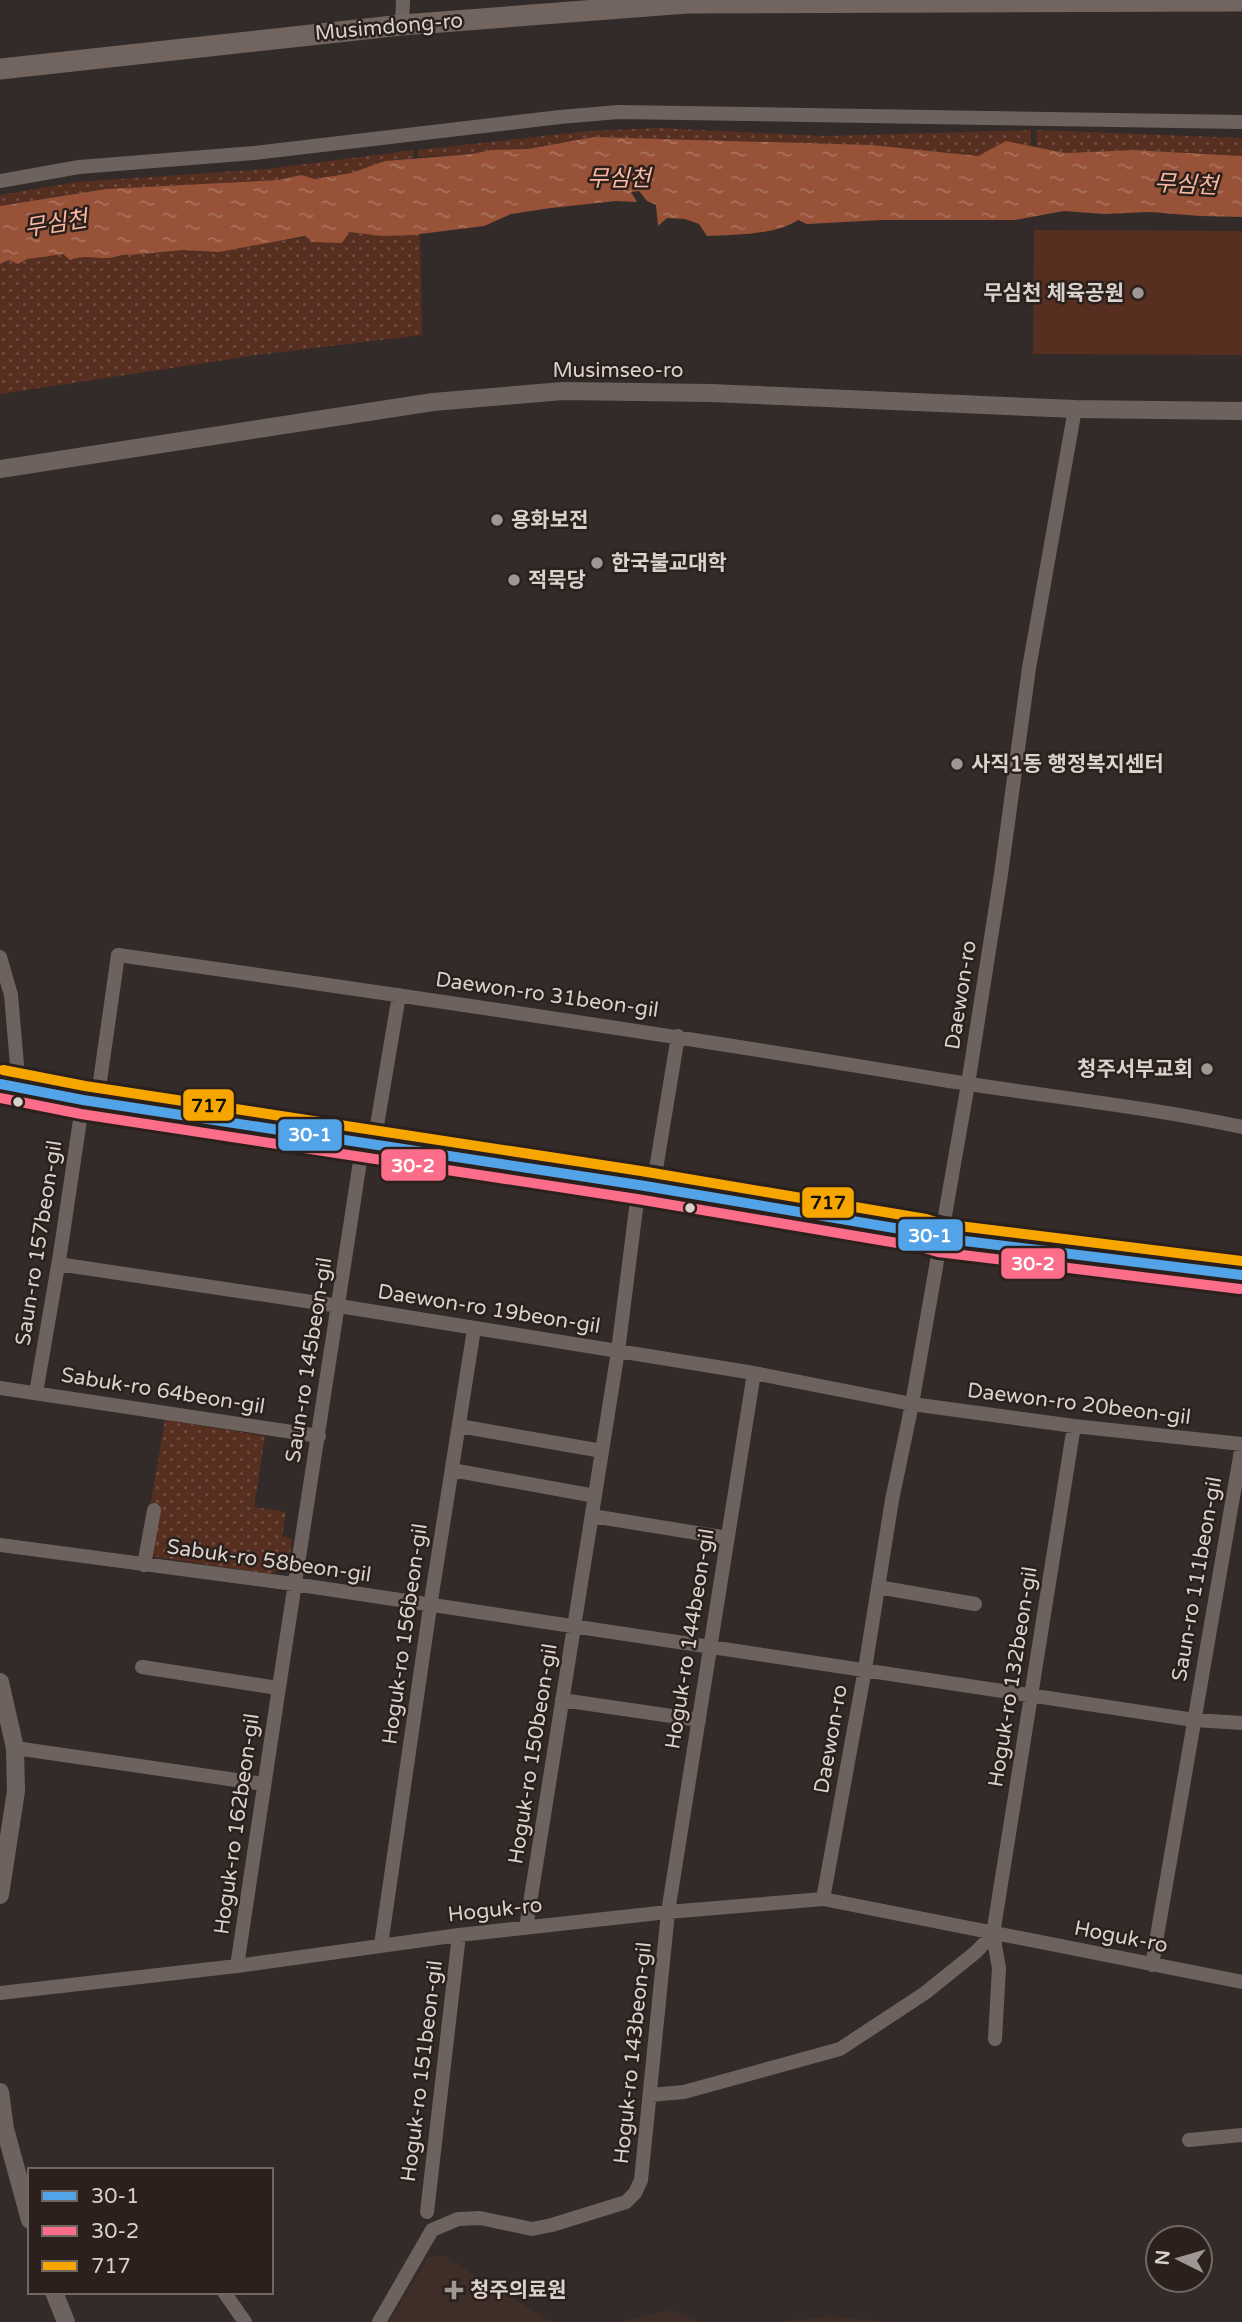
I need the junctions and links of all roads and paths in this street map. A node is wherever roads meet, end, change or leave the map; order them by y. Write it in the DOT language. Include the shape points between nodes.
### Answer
graph roads {
  1 [pos="403,0"];
  2 [pos="1016,1"];
  3 [pos="1242,1"];
  4 [pos="402,25"];
  5 [pos="0,69"];
  6 [pos="1242,122"];
  7 [pos="0,181"];
  8 [pos="1075,409"];
  9 [pos="1242,411"];
  10 [pos="0,469"];
  11 [pos="118,955"];
  12 [pos="0,957"];
  13 [pos="399,995"];
  14 [pos="678,1036"];
  15 [pos="0,1084"];
  16 [pos="968,1084"];
  17 [pos="19,1088"];
  18 [pos="90,1101"];
  19 [pos="1242,1127"];
  20 [pos="369,1142"];
  21 [pos="646,1186"];
  22 [pos="940,1238"];
  23 [pos="58,1264"];
  24 [pos="1242,1275"];
  25 [pos="339,1306"];
  26 [pos="474,1329"];
  27 [pos="618,1351"];
  28 [pos="754,1373"];
  29 [pos="0,1388"];
  30 [pos="36,1393"];
  31 [pos="912,1404"];
  32 [pos="459,1426"];
  33 [pos="1074,1426"];
  34 [pos="319,1436"];
  35 [pos="1242,1445"];
  36 [pos="602,1451"];
  37 [pos="452,1470"];
  38 [pos="595,1496"];
  39 [pos="154,1510"];
  40 [pos="592,1517"];
  41 [pos="728,1538"];
  42 [pos="0,1545"];
  43 [pos="144,1564"];
  44 [pos="294,1584"];
  45 [pos="878,1587"];
  46 [pos="975,1604"];
  47 [pos="430,1607"];
  48 [pos="574,1628"];
  49 [pos="710,1648"];
  50 [pos="142,1667"];
  51 [pos="865,1669"];
  52 [pos="0,1682"];
  53 [pos="278,1688"];
  54 [pos="1032,1696"];
  55 [pos="562,1700"];
  56 [pos="699,1720"];
  57 [pos="1194,1720"];
  58 [pos="1242,1723"];
  59 [pos="15,1748"];
  60 [pos="264,1784"];
  61 [pos="0,1895"];
  62 [pos="823,1899"];
  63 [pos="668,1912"];
  64 [pos="526,1928"];
  65 [pos="993,1934"];
  66 [pos="459,1935"];
  67 [pos="382,1945"];
  68 [pos="1152,1965"];
  69 [pos="237,1966"];
  70 [pos="1242,1982"];
  71 [pos="0,1993"];
  72 [pos="995,2039"];
  73 [pos="0,2092"];
  74 [pos="650,2095"];
  75 [pos="1242,2135"];
  76 [pos="1189,2140"];
  77 [pos="428,2212"];
  78 [pos="28,2213"];
  79 [pos="55,2294"];
  80 [pos="225,2294"];
  81 [pos="66,2322"];
  82 [pos="245,2322"];
  83 [pos="379,2322"];
  1 -- 4 [label="street"];
  2 -- 3 [label="main road, Musimdong-ro"];
  2 -- 4 [label="main road, Musimdong-ro" via="687,3"];
  4 -- 5 [label="main road, Musimdong-ro"];
  6 -- 7 [label="street" via="618,112 79,167"];
  8 -- 9 [label="street, Musimseo-ro"];
  8 -- 10 [label="street, Musimseo-ro" via="563,391 433,402"];
  8 -- 16 [label="street, Daewon-ro" via="1029,667"];
  11 -- 13 [label="street, Daewon-ro 31beon-gil"];
  11 -- 18 [label="street, Saun-ro 157beon-gil"];
  12 -- 17 [label="street" via="11,995"];
  13 -- 14 [label="street, Daewon-ro 31beon-gil"];
  13 -- 20 [label="street, Saun-ro 145beon-gil"];
  14 -- 16 [label="street, Daewon-ro 31beon-gil"];
  14 -- 21 [label="street, Hoguk-ro 150beon-gil"];
  15 -- 17 [label="street"];
  16 -- 19 [label="street, Daewon-ro 31beon-gil" via="1175,1112"];
  16 -- 22 [label="street, Daewon-ro"];
  17 -- 18 [label="street"];
  18 -- 20 [label="street"];
  18 -- 23 [label="street, Saun-ro 157beon-gil"];
  20 -- 21 [label="street"];
  20 -- 25 [label="street, Saun-ro 145beon-gil"];
  21 -- 22 [label="street"];
  21 -- 27 [label="street, Hoguk-ro 150beon-gil"];
  22 -- 24 [label="street"];
  22 -- 31 [label="street, Daewon-ro"];
  23 -- 25 [label="street, Daewon-ro 19beon-gil"];
  23 -- 30 [label="street, Saun-ro 157beon-gil"];
  25 -- 26 [label="street, Daewon-ro 19beon-gil"];
  25 -- 34 [label="street, Saun-ro 145beon-gil"];
  26 -- 27 [label="street, Daewon-ro 19beon-gil"];
  26 -- 32 [label="street, Hoguk-ro 156beon-gil"];
  27 -- 28 [label="street, Daewon-ro 19beon-gil"];
  27 -- 36 [label="street, Hoguk-ro 150beon-gil"];
  28 -- 31 [label="street, Daewon-ro 19beon-gil"];
  28 -- 41 [label="street, Hoguk-ro 144beon-gil"];
  29 -- 30 [label="street, Sabuk-ro 64beon-gil"];
  30 -- 34 [label="street, Sabuk-ro 64beon-gil"];
  31 -- 33 [label="street, Daewon-ro 20beon-gil"];
  31 -- 45 [label="street, Daewon-ro"];
  32 -- 36 [label="street"];
  32 -- 37 [label="street, Hoguk-ro 156beon-gil"];
  33 -- 35 [label="street, Daewon-ro 20beon-gil"];
  33 -- 54 [label="street, Hoguk-ro 132beon-gil"];
  34 -- 44 [label="street, Saun-ro 145beon-gil"];
  35 -- 57 [label="street, Saun-ro 111beon-gil"];
  36 -- 38 [label="street, Hoguk-ro 150beon-gil"];
  37 -- 38 [label="street"];
  37 -- 47 [label="street, Hoguk-ro 156beon-gil"];
  38 -- 40 [label="street, Hoguk-ro 150beon-gil"];
  39 -- 43 [label="street"];
  40 -- 41 [label="street"];
  40 -- 48 [label="street, Hoguk-ro 150beon-gil"];
  41 -- 49 [label="street, Hoguk-ro 144beon-gil"];
  42 -- 43 [label="street, Sabuk-ro 58beon-gil"];
  43 -- 44 [label="street, Sabuk-ro 58beon-gil"];
  44 -- 47 [label="street, Sabuk-ro 58beon-gil"];
  44 -- 53 [label="street, Hoguk-ro 162beon-gil"];
  45 -- 46 [label="street"];
  45 -- 51 [label="street, Daewon-ro"];
  47 -- 48 [label="street, Sabuk-ro 58beon-gil"];
  47 -- 67 [label="street, Hoguk-ro 156beon-gil"];
  48 -- 49 [label="street, Sabuk-ro 58beon-gil"];
  48 -- 55 [label="street, Hoguk-ro 150beon-gil"];
  49 -- 51 [label="street, Sabuk-ro 58beon-gil"];
  49 -- 56 [label="street, Hoguk-ro 144beon-gil"];
  50 -- 53 [label="street, Hoguk-ro 162beon-gil"];
  51 -- 54 [label="street, Sabuk-ro 58beon-gil"];
  51 -- 62 [label="street, Daewon-ro"];
  52 -- 59 [label="street"];
  53 -- 60 [label="street, Hoguk-ro 162beon-gil"];
  54 -- 57 [label="street, Sabuk-ro 58beon-gil"];
  54 -- 65 [label="street, Hoguk-ro 132beon-gil"];
  55 -- 56 [label="street"];
  55 -- 64 [label="street, Hoguk-ro 150beon-gil"];
  56 -- 63 [label="street, Hoguk-ro 144beon-gil"];
  57 -- 58 [label="street, Sabuk-ro 58beon-gil"];
  57 -- 68 [label="street, Saun-ro 111beon-gil"];
  59 -- 60 [label="street"];
  59 -- 61 [label="street" via="16,1791"];
  60 -- 69 [label="street, Hoguk-ro 162beon-gil"];
  62 -- 63 [label="street, Hoguk-ro"];
  62 -- 65 [label="street, Hoguk-ro"];
  63 -- 64 [label="street, Hoguk-ro"];
  63 -- 74 [label="street, Hoguk-ro 143beon-gil"];
  64 -- 66 [label="street, Hoguk-ro"];
  65 -- 68 [label="street, Hoguk-ro"];
  65 -- 72 [label="street" via="999,1968"];
  65 -- 74 [label="street" via="925,1993 840,2049 684,2092"];
  66 -- 67 [label="street, Hoguk-ro"];
  66 -- 77 [label="street, Hoguk-ro 151beon-gil"];
  67 -- 69 [label="street, Hoguk-ro"];
  68 -- 70 [label="street, Hoguk-ro"];
  69 -- 71 [label="street, Hoguk-ro"];
  73 -- 78 [label="street"];
  74 -- 83 [label="street, Hoguk-ro 143beon-gil" via="641,2180 626,2202 533,2229 480,2218 458,2219 432,2230"];
  75 -- 76 [label="street"];
  79 -- 81 [label="street"];
  80 -- 82 [label="street"];
}
